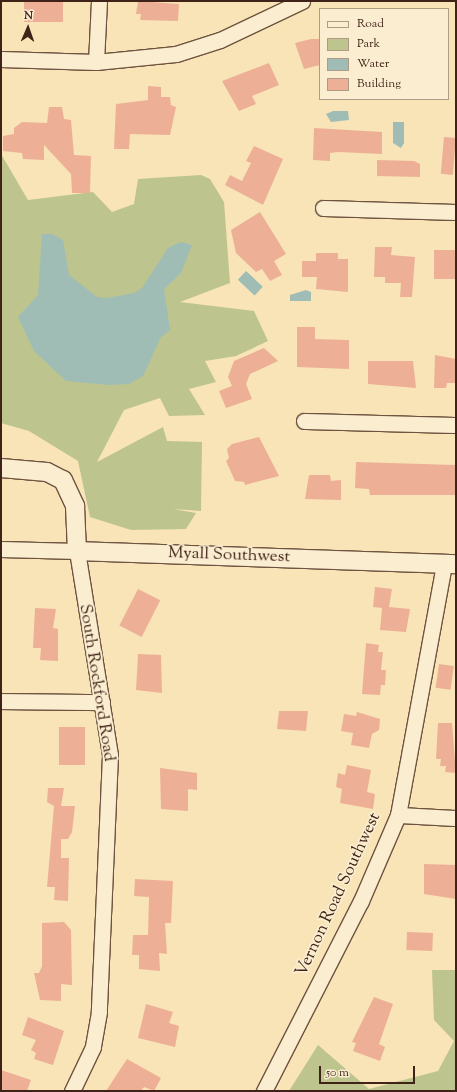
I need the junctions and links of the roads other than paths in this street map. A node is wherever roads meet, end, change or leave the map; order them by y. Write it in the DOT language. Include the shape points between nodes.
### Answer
graph roads {
  1 [pos="99,1"];
  2 [pos="302,1"];
  3 [pos="1,59"];
  4 [pos="96,62"];
  5 [pos="323,208"];
  6 [pos="456,212"];
  7 [pos="304,421"];
  8 [pos="456,424"];
  9 [pos="1,468"];
  10 [pos="1,549"];
  11 [pos="77,551"];
  12 [pos="450,564"];
  13 [pos="1,701"];
  14 [pos="102,702"];
  15 [pos="398,816"];
  16 [pos="456,818"];
  17 [pos="72,1091"];
  18 [pos="264,1091"];
  1 -- 4 [label="street"];
  2 -- 4 [label="street" via="193,49 150,58"];
  3 -- 4 [label="street"];
  5 -- 6 [label="street"];
  7 -- 8 [label="street"];
  9 -- 11 [label="street, South Rockford Road" via="47,472 63,480 75,506"];
  10 -- 11 [label="street, Myall Southwest"];
  11 -- 12 [label="street, Myall Southwest"];
  11 -- 14 [label="street, South Rockford Road"];
  12 -- 15 [label="street, Vernon Road Southwest"];
  13 -- 14 [label="street"];
  14 -- 17 [label="street, South Rockford Road" via="110,755 99,1012 93,1047"];
  15 -- 16 [label="street"];
  15 -- 18 [label="street, Vernon Road Southwest" via="361,901"];
}
